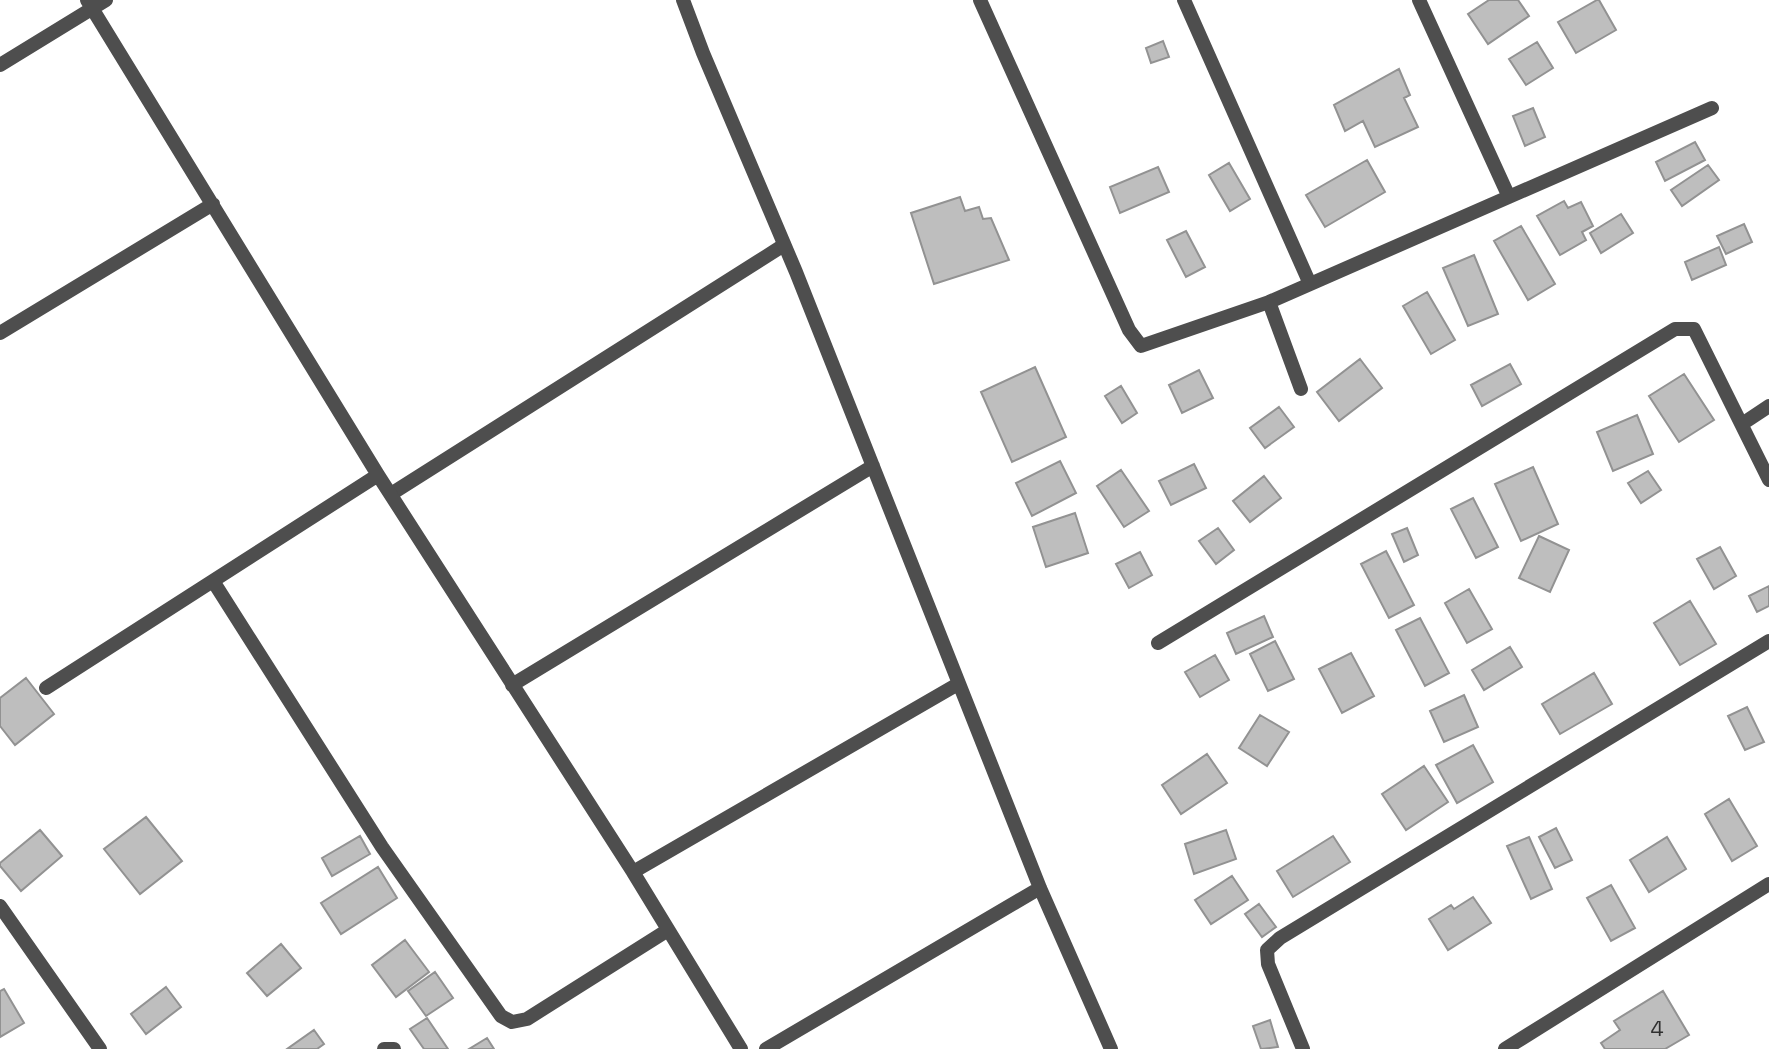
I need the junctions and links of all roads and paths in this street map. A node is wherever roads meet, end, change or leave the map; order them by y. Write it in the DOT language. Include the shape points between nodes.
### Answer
graph roads {
  1 [pos="106,0"];
  2 [pos="683,0"];
  3 [pos="980,0"];
  4 [pos="1184,0"];
  5 [pos="1419,0"];
  6 [pos="90,4"];
  7 [pos="0,65"];
  8 [pos="1713,108"];
  9 [pos="1509,197"];
  10 [pos="213,204"];
  11 [pos="784,245"];
  12 [pos="1310,284"];
  13 [pos="1269,302"];
  14 [pos="0,333"];
  15 [pos="1301,389"];
  16 [pos="1769,407"];
  17 [pos="1742,424"];
  18 [pos="873,466"];
  19 [pos="378,475"];
  20 [pos="1769,480"];
  21 [pos="390,494"];
  22 [pos="213,581"];
  23 [pos="1769,641"];
  24 [pos="1158,643"];
  25 [pos="958,684"];
  26 [pos="512,685"];
  27 [pos="46,688"];
  28 [pos="633,872"];
  29 [pos="1769,884"];
  30 [pos="1040,888"];
  31 [pos="0,906"];
  32 [pos="668,930"];
  33 [pos="100,1049"];
  34 [pos="384,1049"];
  35 [pos="394,1049"];
  36 [pos="741,1049"];
  37 [pos="766,1049"];
  38 [pos="1111,1049"];
  39 [pos="1303,1049"];
  40 [pos="1505,1049"];
  1 -- 6 [label="street"];
  2 -- 11 [label="street"];
  3 -- 13 [label="street" via="1129,330 1141,346"];
  4 -- 12 [label="street"];
  5 -- 9 [label="street"];
  6 -- 7 [label="street"];
  6 -- 10 [label="street"];
  8 -- 9 [label="street"];
  9 -- 12 [label="street"];
  10 -- 14 [label="street"];
  10 -- 19 [label="street"];
  11 -- 18 [label="street"];
  11 -- 21 [label="street"];
  12 -- 13 [label="street"];
  13 -- 15 [label="street"];
  16 -- 17 [label="street"];
  17 -- 20 [label="street"];
  17 -- 24 [label="street" via="1694,330 1675,329"];
  18 -- 25 [label="street"];
  18 -- 26 [label="street"];
  19 -- 21 [label="street"];
  19 -- 22 [label="street"];
  21 -- 26 [label="street"];
  22 -- 27 [label="street"];
  22 -- 32 [label="street" via="382,847 501,1016 512,1022 527,1019"];
  23 -- 39 [label="street" via="1267,950 1268,964"];
  25 -- 28 [label="street"];
  25 -- 30 [label="street"];
  26 -- 28 [label="street"];
  28 -- 32 [label="street"];
  29 -- 40 [label="street"];
  30 -- 37 [label="street"];
  30 -- 38 [label="street"];
  31 -- 33 [label="street"];
  32 -- 36 [label="street"];
  34 -- 35 [label="street"];
}
